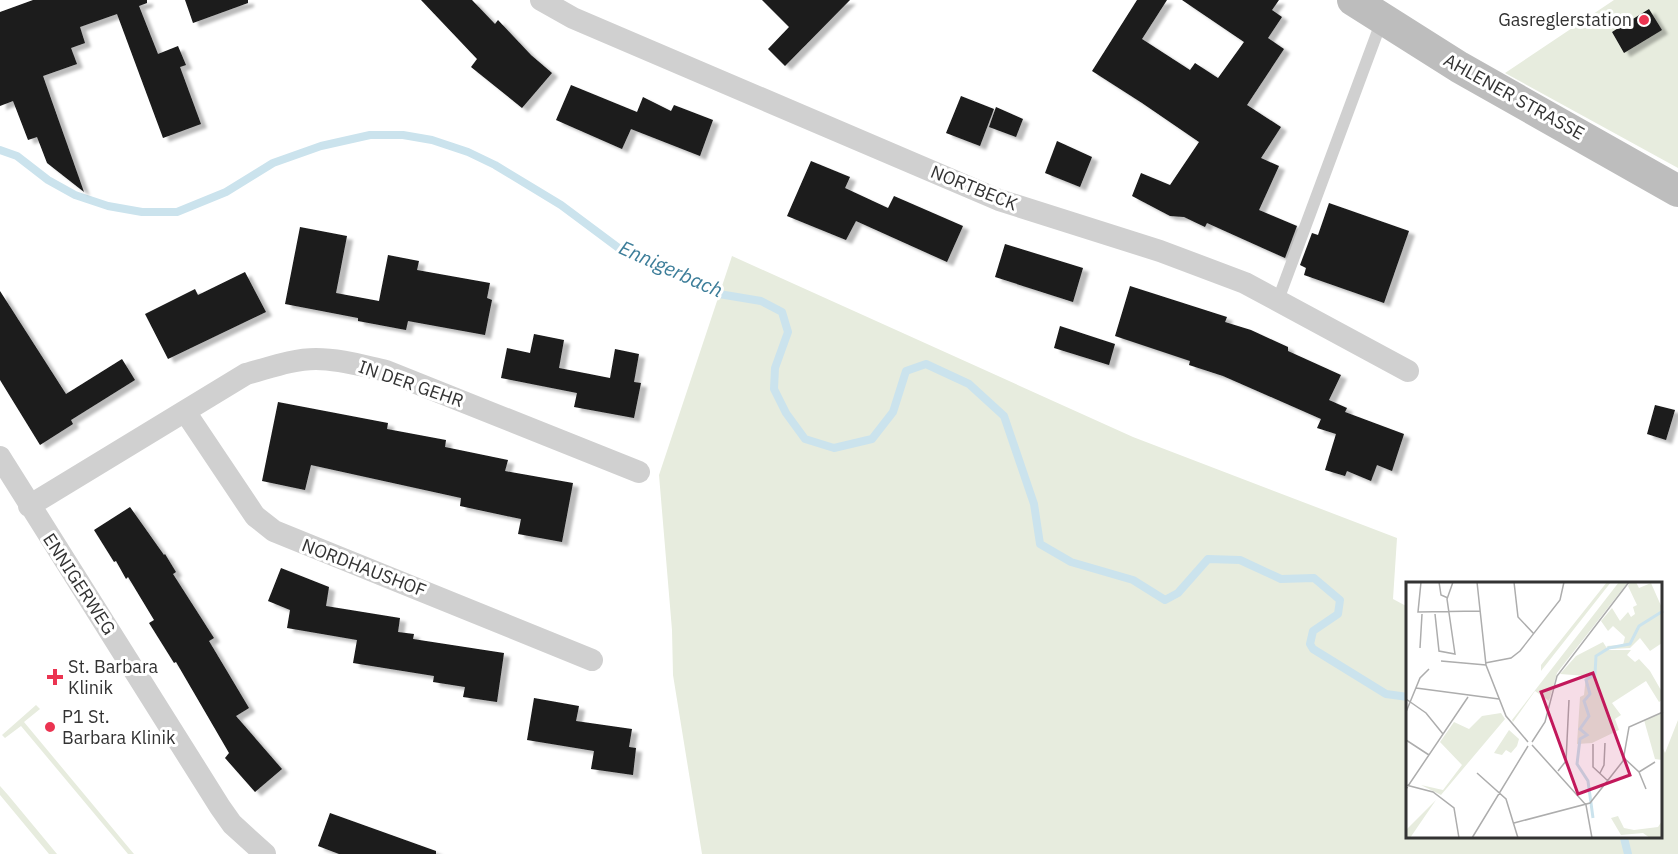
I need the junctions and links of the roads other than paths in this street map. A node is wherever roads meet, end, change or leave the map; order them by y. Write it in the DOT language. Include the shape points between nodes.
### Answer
graph roads {
  1 [pos="541,0"];
  2 [pos="1353,0"];
  3 [pos="1382,19"];
  4 [pos="1678,191"];
  5 [pos="1278,300"];
  6 [pos="1408,371"];
  7 [pos="186,413"];
  8 [pos="0,457"];
  9 [pos="639,472"];
  10 [pos="29,506"];
  11 [pos="592,660"];
  12 [pos="265,854"];
  1 -- 5 [label="street, NORTBECK" via="573,18 999,200 1160,251 1245,283"];
  2 -- 3 [label="main road, AHLENER STRASSE"];
  3 -- 4 [label="main road, AHLENER STRASSE"];
  3 -- 5 [label="lane"];
  5 -- 6 [label="street, NORTBECK"];
  7 -- 9 [label="street, IN DER GEHR" via="246,374 314,359 342,361 386,371"];
  7 -- 10 [label="street, IN DER GEHR"];
  7 -- 11 [label="street, NORDHAUSHOF" via="255,516 274,531"];
  8 -- 10 [label="street, ENNIGERWEG"];
  10 -- 12 [label="street, ENNIGERWEG" via="220,807 232,824"];
}
